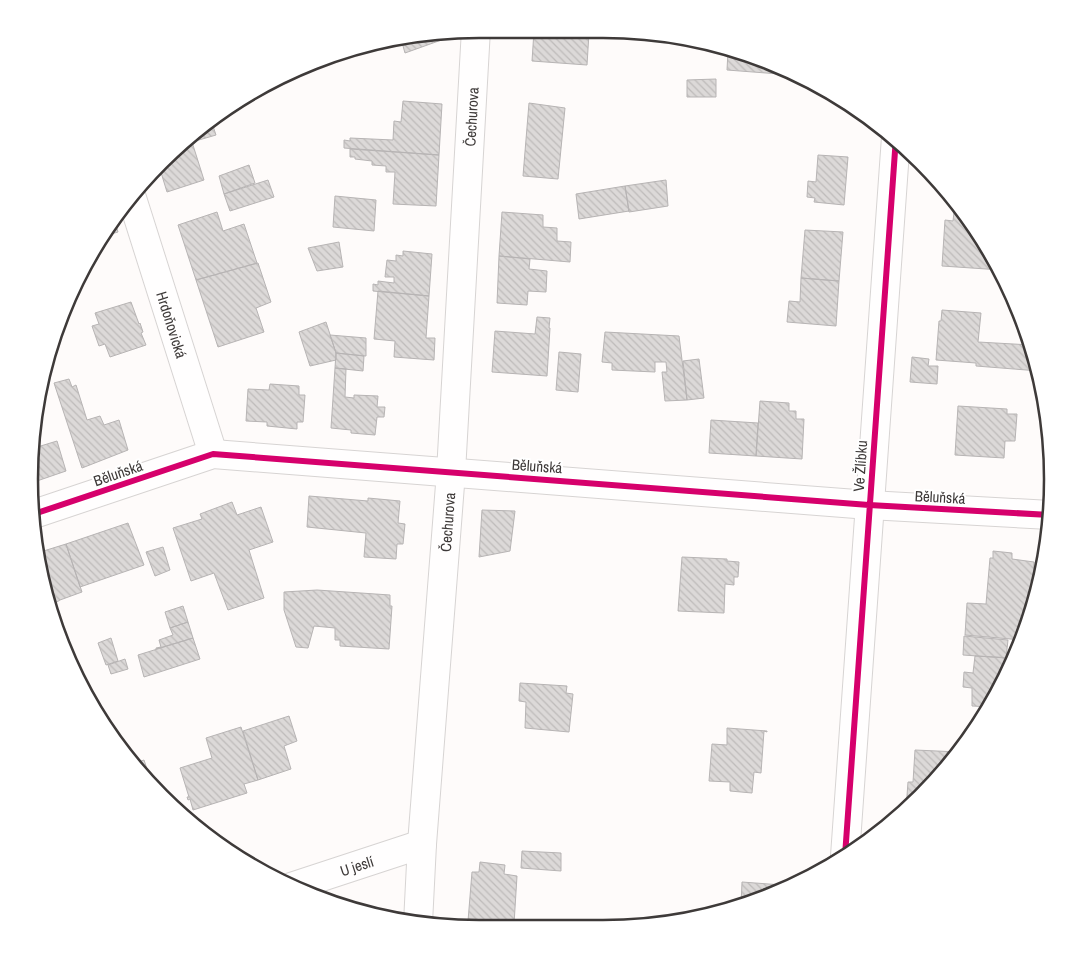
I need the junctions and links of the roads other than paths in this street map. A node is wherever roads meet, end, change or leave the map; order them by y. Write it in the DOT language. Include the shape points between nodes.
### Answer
graph roads {
  1 [pos="475,38"];
  2 [pos="895,148"];
  3 [pos="135,203"];
  4 [pos="212,454"];
  5 [pos="450,472"];
  6 [pos="869,505"];
  7 [pos="38,512"];
  8 [pos="1043,515"];
  9 [pos="422,844"];
  10 [pos="846,848"];
  11 [pos="302,883"];
  12 [pos="418,917"];
  1 -- 5 [label="street, Čechurova"];
  2 -- 6 [label="street, Ve Žlíbku"];
  3 -- 4 [label="street, Hrdoňovická"];
  4 -- 5 [label="street, Běluňská"];
  4 -- 7 [label="street, Běluňská"];
  5 -- 6 [label="street, Běluňská"];
  5 -- 9 [label="street, Čechurova"];
  6 -- 8 [label="street, Běluňská"];
  6 -- 10 [label="street, Ve Žlíbku"];
  9 -- 11 [label="street, U jeslí"];
  9 -- 12 [label="street, Čechurova"];
}
